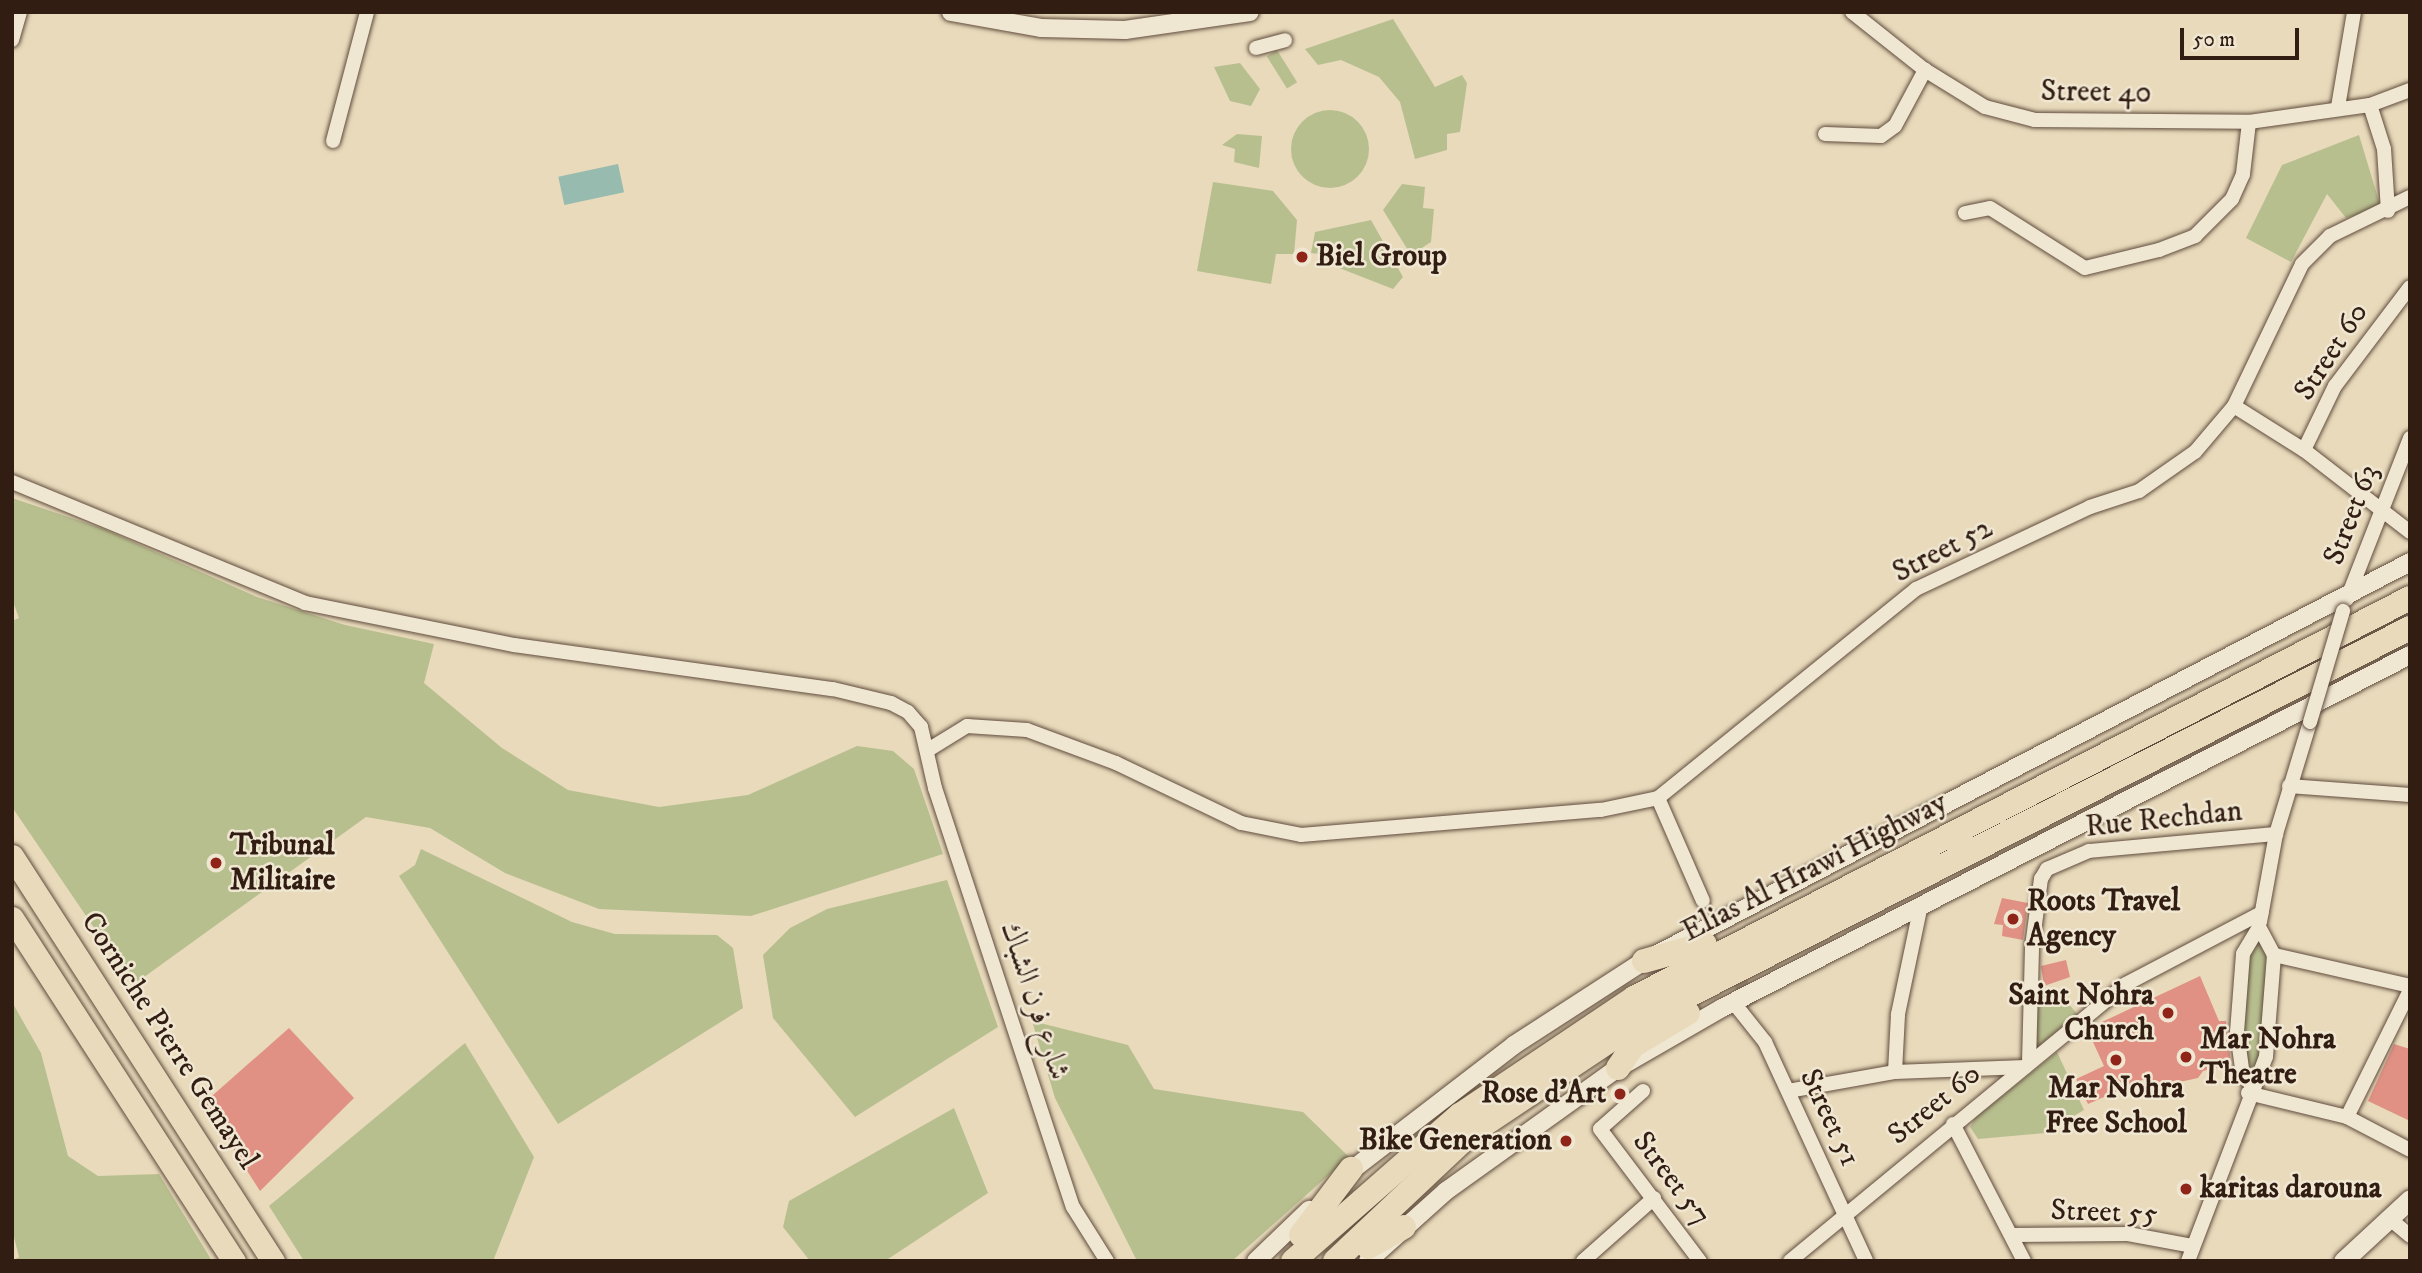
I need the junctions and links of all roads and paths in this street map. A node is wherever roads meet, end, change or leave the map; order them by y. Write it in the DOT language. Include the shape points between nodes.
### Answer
graph roads {
  1 [pos="20,12"];
  2 [pos="367,12"];
  3 [pos="951,12"];
  4 [pos="1250,12"];
  5 [pos="1852,12"];
  6 [pos="2354,12"];
  7 [pos="12,40"];
  8 [pos="1285,40"];
  9 [pos="1256,48"];
  10 [pos="1925,70"];
  11 [pos="2410,90"];
  12 [pos="2370,104"];
  13 [pos="2339,107"];
  14 [pos="2249,122"];
  15 [pos="1825,134"];
  16 [pos="333,141"];
  17 [pos="2410,197"];
  18 [pos="2388,211"];
  19 [pos="1965,213"];
  20 [pos="2410,287"];
  21 [pos="2234,406"];
  22 [pos="2410,438"];
  23 [pos="2304,450"];
  24 [pos="12,482"];
  25 [pos="2382,510"];
  26 [pos="2410,532"];
  27 [pos="2410,562"];
  28 [pos="2410,598"];
  29 [pos="2345,604"];
  30 [pos="2410,628"];
  31 [pos="2410,655"];
  32 [pos="928,750"];
  33 [pos="2289,786"];
  34 [pos="2410,795"];
  35 [pos="1658,799"];
  36 [pos="2276,835"];
  37 [pos="12,856"];
  38 [pos="1703,901"];
  39 [pos="1807,905"];
  40 [pos="1920,910"];
  41 [pos="12,918"];
  42 [pos="2260,920"];
  43 [pos="1785,945"];
  44 [pos="2274,956"];
  45 [pos="1644,961"];
  46 [pos="2410,988"];
  47 [pos="1743,1004"];
  48 [pos="2027,1065"];
  49 [pos="1618,1068"];
  50 [pos="1895,1072"];
  51 [pos="2250,1088"];
  52 [pos="1643,1091"];
  53 [pos="1788,1091"];
  54 [pos="2347,1117"];
  55 [pos="1953,1124"];
  56 [pos="2410,1150"];
  57 [pos="1351,1169"];
  58 [pos="1654,1198"];
  59 [pos="2410,1199"];
  60 [pos="1844,1213"];
  61 [pos="2390,1219"];
  62 [pos="1404,1227"];
  63 [pos="2014,1235"];
  64 [pos="2410,1236"];
  65 [pos="2192,1246"];
  66 [pos="234,1261"];
  67 [pos="273,1261"];
  68 [pos="1107,1261"];
  69 [pos="1256,1261"];
  70 [pos="1280,1261"];
  71 [pos="1293,1261"];
  72 [pos="1335,1261"];
  73 [pos="1351,1261"];
  74 [pos="1368,1261"];
  75 [pos="1583,1261"];
  76 [pos="1700,1261"];
  77 [pos="1790,1261"];
  78 [pos="1866,1261"];
  79 [pos="2024,1261"];
  80 [pos="2188,1261"];
  81 [pos="2343,1261"];
  1 -- 7 [label="street"];
  2 -- 16 [label="street"];
  3 -- 4 [label="street" via="1041,28 1125,30"];
  5 -- 10 [label="street, Street 40"];
  6 -- 13 [label="street"];
  8 -- 9 [label="street"];
  10 -- 14 [label="street, Street 40" via="1985,107 2035,120"];
  10 -- 15 [label="street" via="1895,126 1881,135"];
  11 -- 12 [label="street, Street 40"];
  12 -- 13 [label="street, Street 40"];
  12 -- 18 [label="street" via="2384,149"];
  13 -- 14 [label="street, Street 40"];
  14 -- 19 [label="street" via="2243,174 2232,199 2195,236 2159,250 2085,268 1990,208"];
  17 -- 18 [label="street, Street 52"];
  18 -- 21 [label="street, Street 52" via="2330,236 2302,264"];
  20 -- 23 [label="street, Street 60" via="2335,386"];
  21 -- 23 [label="street"];
  21 -- 35 [label="street, Street 52" via="2195,452 2138,491 2090,506 1916,589"];
  22 -- 25 [label="street, Street 63"];
  23 -- 25 [label="street"];
  24 -- 32 [label="street, شارع فرن الشباك" via="265,589 347,614 514,645 872,697 908,712 921,727"];
  25 -- 26 [label="street"];
  25 -- 29 [label="street, Street 63"];
  27 -- 29 [label="street, Elias Al Hrawi Highway"];
  28 -- 39 [label="highway, Elias Al Hrawi Highway"];
  29 -- 33 [label="street, Street 63, bridge"];
  29 -- 45 [label="street, Elias Al Hrawi Highway"];
  30 -- 43 [label="highway, Elias Al Hrawi Highway"];
  31 -- 40 [label="street"];
  32 -- 35 [label="street" via="967,726 1027,730 1116,763 1241,823 1301,835 1601,810"];
  32 -- 68 [label="street, شارع فرن الشباك" via="935,788 1073,1208"];
  33 -- 34 [label="street"];
  33 -- 36 [label="street, Street 63"];
  35 -- 38 [label="street"];
  36 -- 42 [label="street, Street 63"];
  36 -- 48 [label="street, Rue Rechdan" via="2089,851 2047,869 2041,879 2032,947"];
  37 -- 67 [label="highway, Corniche Pierre Gemayel"];
  39 -- 45 [label="highway" via="1761,917 1679,956"];
  39 -- 71 [label="highway, Elias Al Hrawi Highway" via="1634,998 1527,1067 1410,1156"];
  40 -- 47 [label="street"];
  40 -- 50 [label="street" via="1898,1014"];
  41 -- 66 [label="highway"];
  42 -- 44 [label="street"];
  42 -- 48 [label="street, Street 60" via="2126,984"];
  42 -- 51 [label="street, Street 63" via="2243,954 2237,1031 2243,1076"];
  43 -- 49 [label="highway" via="1758,972 1642,1039"];
  43 -- 72 [label="highway, Elias Al Hrawi Highway" via="1642,1018 1535,1087 1472,1133"];
  44 -- 46 [label="street"];
  44 -- 51 [label="street" via="2266,1057"];
  45 -- 57 [label="street, Elias Al Hrawi Highway" via="1514,1045"];
  46 -- 54 [label="street"];
  47 -- 49 [label="street"];
  47 -- 53 [label="street, Street 51"];
  48 -- 50 [label="street"];
  48 -- 55 [label="street, Street 60"];
  49 -- 62 [label="street" via="1572,1097"];
  50 -- 53 [label="street"];
  51 -- 54 [label="street"];
  51 -- 65 [label="street"];
  52 -- 58 [label="street, Street 57" via="1600,1129"];
  53 -- 60 [label="street, Street 51"];
  54 -- 56 [label="street"];
  55 -- 60 [label="street, Street 60"];
  55 -- 63 [label="street"];
  57 -- 69 [label="street, Elias Al Hrawi Highway"];
  57 -- 70 [label="highway"];
  58 -- 75 [label="street"];
  58 -- 76 [label="street, Street 57"];
  59 -- 61 [label="main road"];
  60 -- 77 [label="street, Street 60"];
  60 -- 78 [label="street, Street 51"];
  61 -- 64 [label="street"];
  61 -- 81 [label="main road"];
  62 -- 73 [label="highway"];
  62 -- 74 [label="street"];
  63 -- 65 [label="street, Street 55" via="2060,1239 2128,1234"];
  63 -- 79 [label="street"];
  65 -- 80 [label="street"];
}
